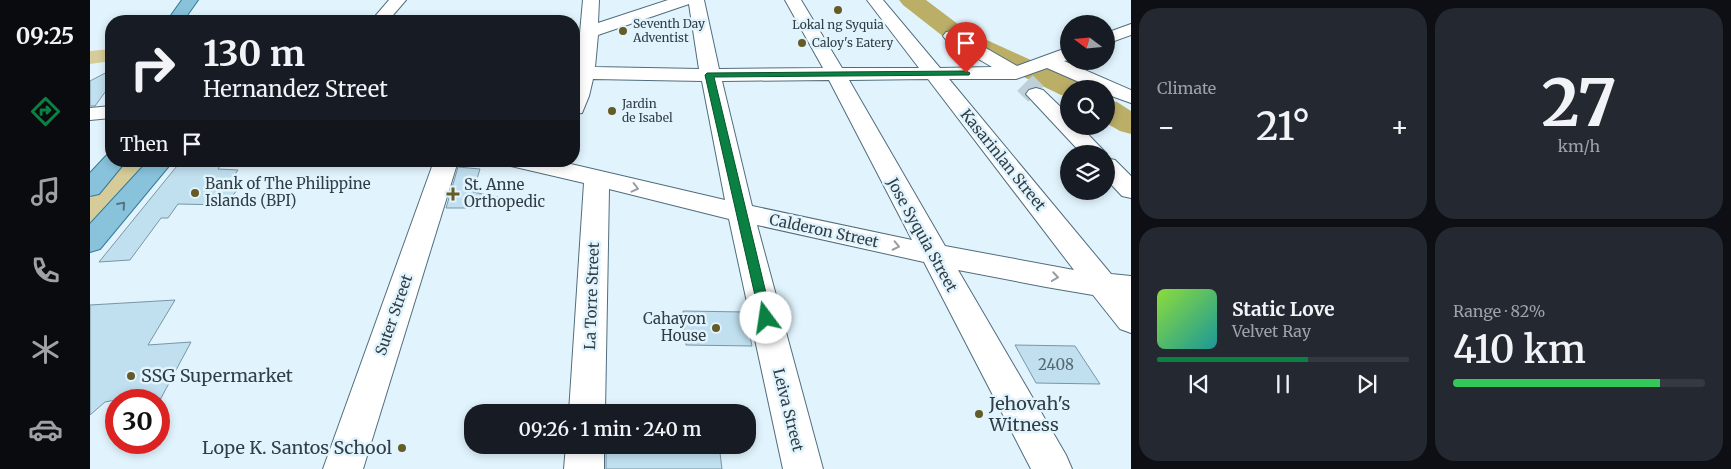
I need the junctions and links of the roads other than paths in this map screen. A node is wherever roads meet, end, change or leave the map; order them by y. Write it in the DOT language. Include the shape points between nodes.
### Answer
graph roads {
  1 [pos="190,0"];
  2 [pos="398,0"];
  3 [pos="591,0"];
  4 [pos="684,0"];
  5 [pos="696,0"];
  6 [pos="793,0"];
  7 [pos="876,0"];
  8 [pos="179,15"];
  9 [pos="384,15"];
  10 [pos="1131,29"];
  11 [pos="589,32"];
  12 [pos="1115,35"];
  13 [pos="952,36"];
  14 [pos="1060,58"];
  15 [pos="584,73"];
  16 [pos="934,74"];
  17 [pos="709,75"];
  18 [pos="836,75"];
  19 [pos="1029,75"];
  20 [pos="580,92"];
  21 [pos="1131,97"];
  22 [pos="105,113"];
  23 [pos="90,114"];
  24 [pos="1088,145"];
  25 [pos="109,167"];
  26 [pos="156,167"];
  27 [pos="444,167"];
  28 [pos="560,167"];
  29 [pos="1115,174"];
  30 [pos="597,179"];
  31 [pos="90,188"];
  32 [pos="1131,190"];
  33 [pos="740,214"];
  34 [pos="90,242"];
  35 [pos="932,253"];
  36 [pos="1102,285"];
  37 [pos="1131,287"];
  38 [pos="1131,320"];
  39 [pos="587,404"];
  40 [pos="585,454"];
  41 [pos="342,469"];
  42 [pos="584,469"];
  43 [pos="803,469"];
  44 [pos="1052,469"];
  1 -- 8 [label="main road"];
  2 -- 9 [label="street"];
  3 -- 11 [label="street"];
  4 -- 11 [label="street"];
  5 -- 17 [label="street, Leiva Street"];
  6 -- 18 [label="street, Jose Syquia Street"];
  7 -- 16 [label="street, Kasarinlan Street"];
  10 -- 12 [label="street"];
  11 -- 15 [label="street"];
  13 -- 19 [label="street"];
  14 -- 19 [label="street"];
  15 -- 17 [label="street"];
  15 -- 20 [label="street"];
  16 -- 18 [label="street"];
  16 -- 19 [label="street"];
  16 -- 36 [label="street, Kasarinlan Street"];
  17 -- 18 [label="street"];
  17 -- 33 [label="street, Leiva Street"];
  18 -- 35 [label="street, Jose Syquia Street"];
  19 -- 21 [label="street"];
  19 -- 24 [label="street"];
  22 -- 23 [label="street"];
  25 -- 31 [label="main road"];
  34 -- 26 [label="main road, one-way"];
  27 -- 41 [label="street, Suter Street"];
  28 -- 30 [label="street, Calderon Street"];
  29 -- 32 [label="street"];
  30 -- 33 [label="street, Calderon Street, one-way"];
  30 -- 39 [label="street, La Torre Street"];
  33 -- 35 [label="street, Calderon Street, one-way"];
  33 -- 43 [label="street, Leiva Street"];
  35 -- 36 [label="street, Calderon Street, one-way"];
  35 -- 44 [label="street, Jose Syquia Street"];
  36 -- 37 [label="street, Calderon Street"];
  36 -- 38 [label="street, Kasarinlan Street"];
  40 -- 42 [label="street"];
}
